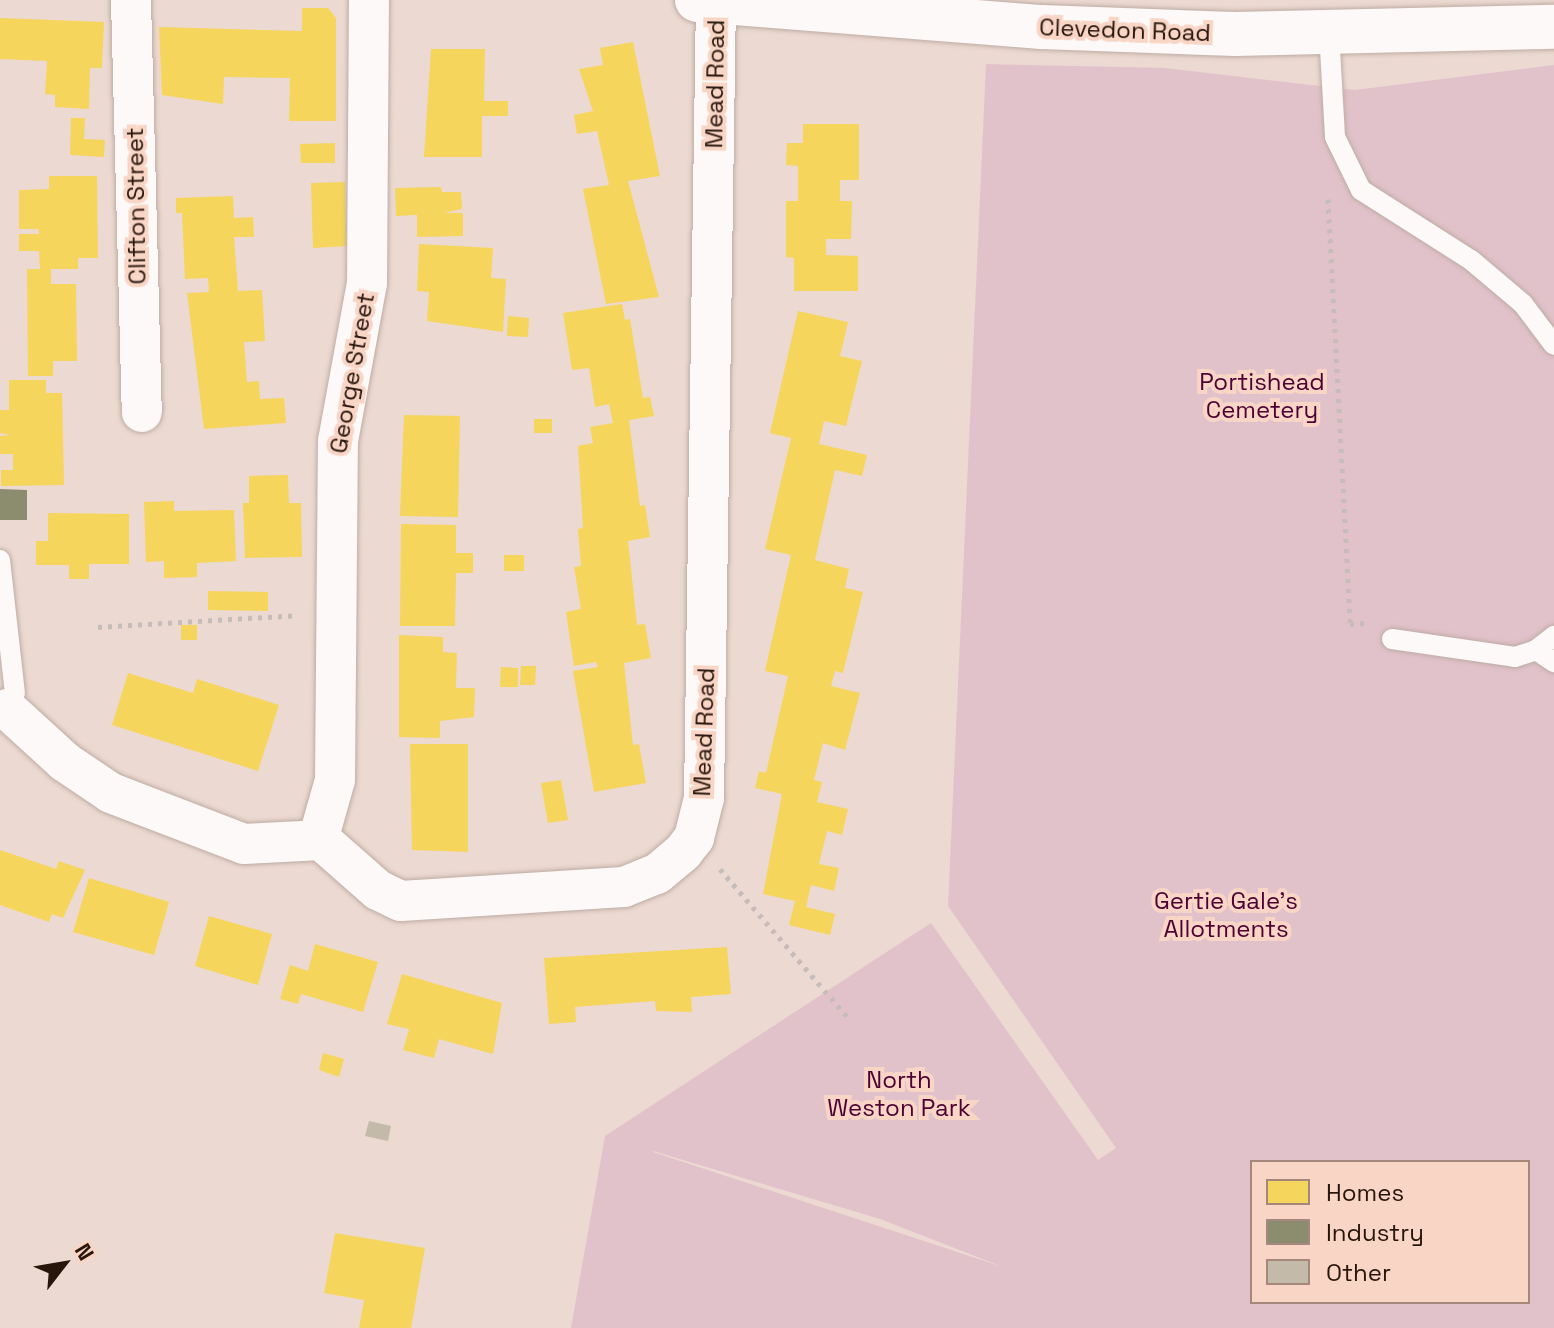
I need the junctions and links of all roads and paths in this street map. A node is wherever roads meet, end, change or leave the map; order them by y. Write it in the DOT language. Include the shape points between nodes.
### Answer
graph roads {
  1 [pos="131,0"];
  2 [pos="369,0"];
  3 [pos="706,1"];
  4 [pos="1041,13"];
  5 [pos="1554,27"];
  6 [pos="1329,32"];
  7 [pos="1328,185"];
  8 [pos="1554,345"];
  9 [pos="143,418"];
  10 [pos="0,560"];
  11 [pos="339,613"];
  12 [pos="98,627"];
  13 [pos="1554,636"];
  14 [pos="1392,639"];
  15 [pos="1536,650"];
  16 [pos="1554,662"];
  17 [pos="7,707"];
  18 [pos="694,838"];
  19 [pos="318,840"];
  20 [pos="849,1019"];
  1 -- 9 [label="street, Clifton Street"];
  2 -- 11 [label="street, George Street" via="367,283 338,441"];
  3 -- 4 [label="main road, Clevedon Road"];
  3 -- 18 [label="street, Mead Road" via="704,798"];
  4 -- 6 [label="main road, Clevedon Road" via="1235,34"];
  5 -- 6 [label="main road, Clevedon Road"];
  6 -- 8 [label="lane" via="1335,137 1361,190 1471,260 1523,304"];
  7 -- 14 [label="path" via="1350,624 1391,622"];
  10 -- 17 [label="lane"];
  11 -- 12 [label="path"];
  11 -- 19 [label="street, George Street" via="335,780"];
  13 -- 15 [label="lane"];
  14 -- 15 [label="lane" via="1515,657"];
  15 -- 16 [label="lane"];
  17 -- 19 [label="street" via="53,753 111,793 244,844"];
  18 -- 19 [label="street, Mead Road" via="670,865 635,885 410,902 378,890"];
  18 -- 20 [label="path"];
}
